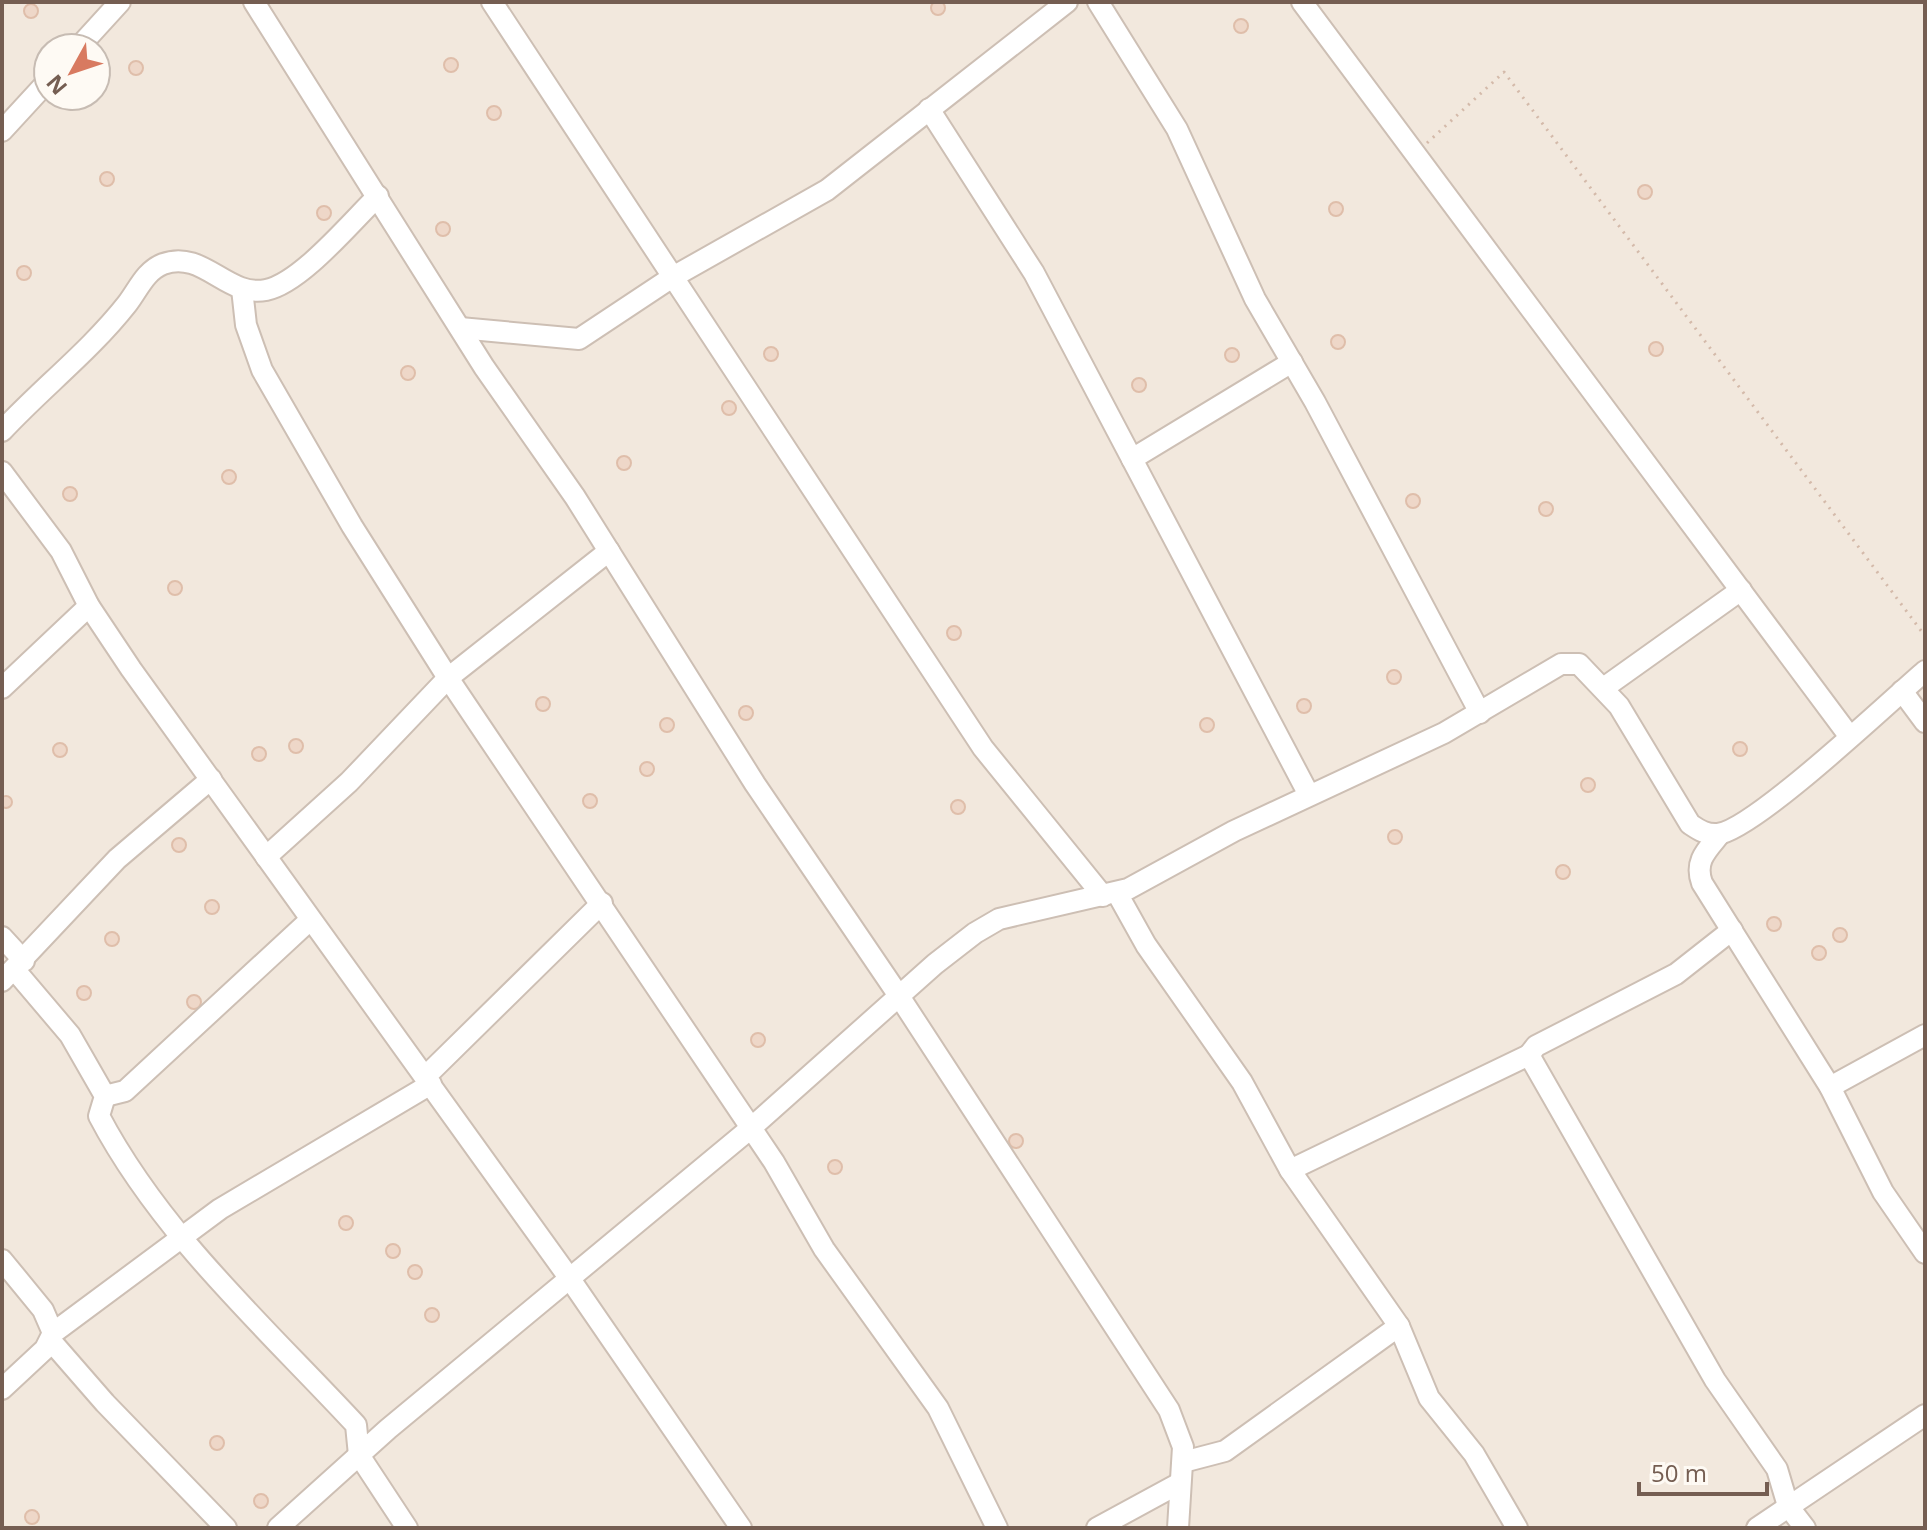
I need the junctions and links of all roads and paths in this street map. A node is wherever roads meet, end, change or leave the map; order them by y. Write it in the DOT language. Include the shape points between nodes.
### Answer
graph roads {
  1 [pos="120,2"];
  2 [pos="254,2"];
  3 [pos="492,2"];
  4 [pos="1067,2"];
  5 [pos="1098,2"];
  6 [pos="1302,2"];
  7 [pos="93,32"];
  8 [pos="32,98"];
  9 [pos="929,109"];
  10 [pos="2,131"];
  11 [pos="1415,153"];
  12 [pos="378,196"];
  13 [pos="671,278"];
  14 [pos="242,289"];
  15 [pos="460,328"];
  16 [pos="1292,362"];
  17 [pos="2,431"];
  18 [pos="1132,459"];
  19 [pos="2,472"];
  20 [pos="609,551"];
  21 [pos="1741,590"];
  22 [pos="89,606"];
  23 [pos="1925,636"];
  24 [pos="1925,671"];
  25 [pos="448,678"];
  26 [pos="1605,687"];
  27 [pos="2,688"];
  28 [pos="1902,691"];
  29 [pos="1480,713"];
  30 [pos="1925,722"];
  31 [pos="1850,737"];
  32 [pos="211,779"];
  33 [pos="1309,795"];
  34 [pos="1720,834"];
  35 [pos="266,857"];
  36 [pos="1110,894"];
  37 [pos="602,903"];
  38 [pos="310,920"];
  39 [pos="1732,930"];
  40 [pos="2,937"];
  41 [pos="13,970"];
  42 [pos="899,996"];
  43 [pos="1925,1035"];
  44 [pos="1529,1055"];
  45 [pos="428,1080"];
  46 [pos="1830,1087"];
  47 [pos="105,1096"];
  48 [pos="751,1128"];
  49 [pos="1290,1170"];
  50 [pos="180,1236"];
  51 [pos="1925,1253"];
  52 [pos="2,1260"];
  53 [pos="570,1279"];
  54 [pos="1399,1326"];
  55 [pos="52,1337"];
  56 [pos="2,1389"];
  57 [pos="1925,1415"];
  58 [pos="359,1455"];
  59 [pos="1183,1462"];
  60 [pos="1178,1484"];
  61 [pos="1788,1506"];
  62 [pos="226,1528"];
  63 [pos="278,1528"];
  64 [pos="407,1528"];
  65 [pos="741,1528"];
  66 [pos="997,1528"];
  67 [pos="1097,1528"];
  68 [pos="1178,1528"];
  69 [pos="1517,1528"];
  70 [pos="1757,1528"];
  71 [pos="1805,1528"];
  1 -- 7 [label="street"];
  2 -- 12 [label="street"];
  3 -- 13 [label="street"];
  4 -- 9 [label="street"];
  5 -- 16 [label="street" via="1177,129 1231,252"];
  6 -- 11 [label="street"];
  8 -- 10 [label="street"];
  9 -- 13 [label="street" via="827,190"];
  9 -- 18 [label="street" via="1034,273"];
  11 -- 21 [label="street"];
  11 -- 23 [label="path" via="1504,72"];
  12 -- 14 [label="street" via="285,282 269,289"];
  12 -- 15 [label="street"];
  13 -- 15 [label="street" via="579,339"];
  13 -- 36 [label="street" via="983,748"];
  14 -- 17 [label="street" via="189,261 154,269 116,317"];
  14 -- 25 [label="street" via="246,325 274,395"];
  15 -- 20 [label="street"];
  16 -- 18 [label="street"];
  16 -- 29 [label="street"];
  18 -- 33 [label="street"];
  19 -- 22 [label="street" via="61,551"];
  20 -- 25 [label="street"];
  20 -- 42 [label="street" via="755,784"];
  21 -- 26 [label="street"];
  21 -- 31 [label="street"];
  22 -- 27 [label="street"];
  22 -- 32 [label="street"];
  24 -- 28 [label="street"];
  25 -- 35 [label="street" via="349,782"];
  25 -- 37 [label="street"];
  26 -- 29 [label="street" via="1579,664 1561,664"];
  26 -- 34 [label="street" via="1690,824 1704,833"];
  28 -- 30 [label="street"];
  28 -- 31 [label="street"];
  29 -- 33 [label="street"];
  31 -- 34 [label="street" via="1785,791"];
  32 -- 35 [label="street"];
  32 -- 41 [label="street" via="117,859"];
  33 -- 36 [label="street"];
  34 -- 39 [label="street" via="1700,859 1699,874"];
  35 -- 38 [label="street"];
  36 -- 42 [label="street" via="999,919 955,947"];
  36 -- 49 [label="street" via="1242,1082"];
  37 -- 45 [label="street"];
  37 -- 48 [label="street"];
  38 -- 45 [label="street"];
  38 -- 47 [label="street" via="125,1091"];
  39 -- 44 [label="street" via="1676,974 1536,1046"];
  39 -- 46 [label="street"];
  40 -- 41 [label="street"];
  41 -- 47 [label="street" via="70,1035"];
  42 -- 48 [label="street"];
  42 -- 59 [label="street" via="1169,1410 1180,1431"];
  43 -- 46 [label="street"];
  44 -- 49 [label="street"];
  44 -- 61 [label="street" via="1715,1380 1777,1469"];
  45 -- 50 [label="street"];
  45 -- 53 [label="street"];
  46 -- 51 [label="street" via="1883,1192"];
  47 -- 50 [label="street" via="99,1116"];
  48 -- 53 [label="street"];
  48 -- 66 [label="street" via="824,1249 938,1408"];
  49 -- 54 [label="street"];
  50 -- 55 [label="street"];
  50 -- 58 [label="street" via="356,1425"];
  52 -- 55 [label="street" via="43,1310"];
  53 -- 58 [label="street"];
  53 -- 65 [label="street"];
  54 -- 59 [label="street" via="1225,1451"];
  54 -- 69 [label="street" via="1429,1398 1474,1454"];
  55 -- 56 [label="street"];
  55 -- 62 [label="street" via="105,1403"];
  57 -- 61 [label="street"];
  58 -- 63 [label="street"];
  58 -- 64 [label="street"];
  59 -- 60 [label="street"];
  60 -- 67 [label="street"];
  60 -- 68 [label="street"];
  61 -- 70 [label="street"];
  61 -- 71 [label="street"];
}
